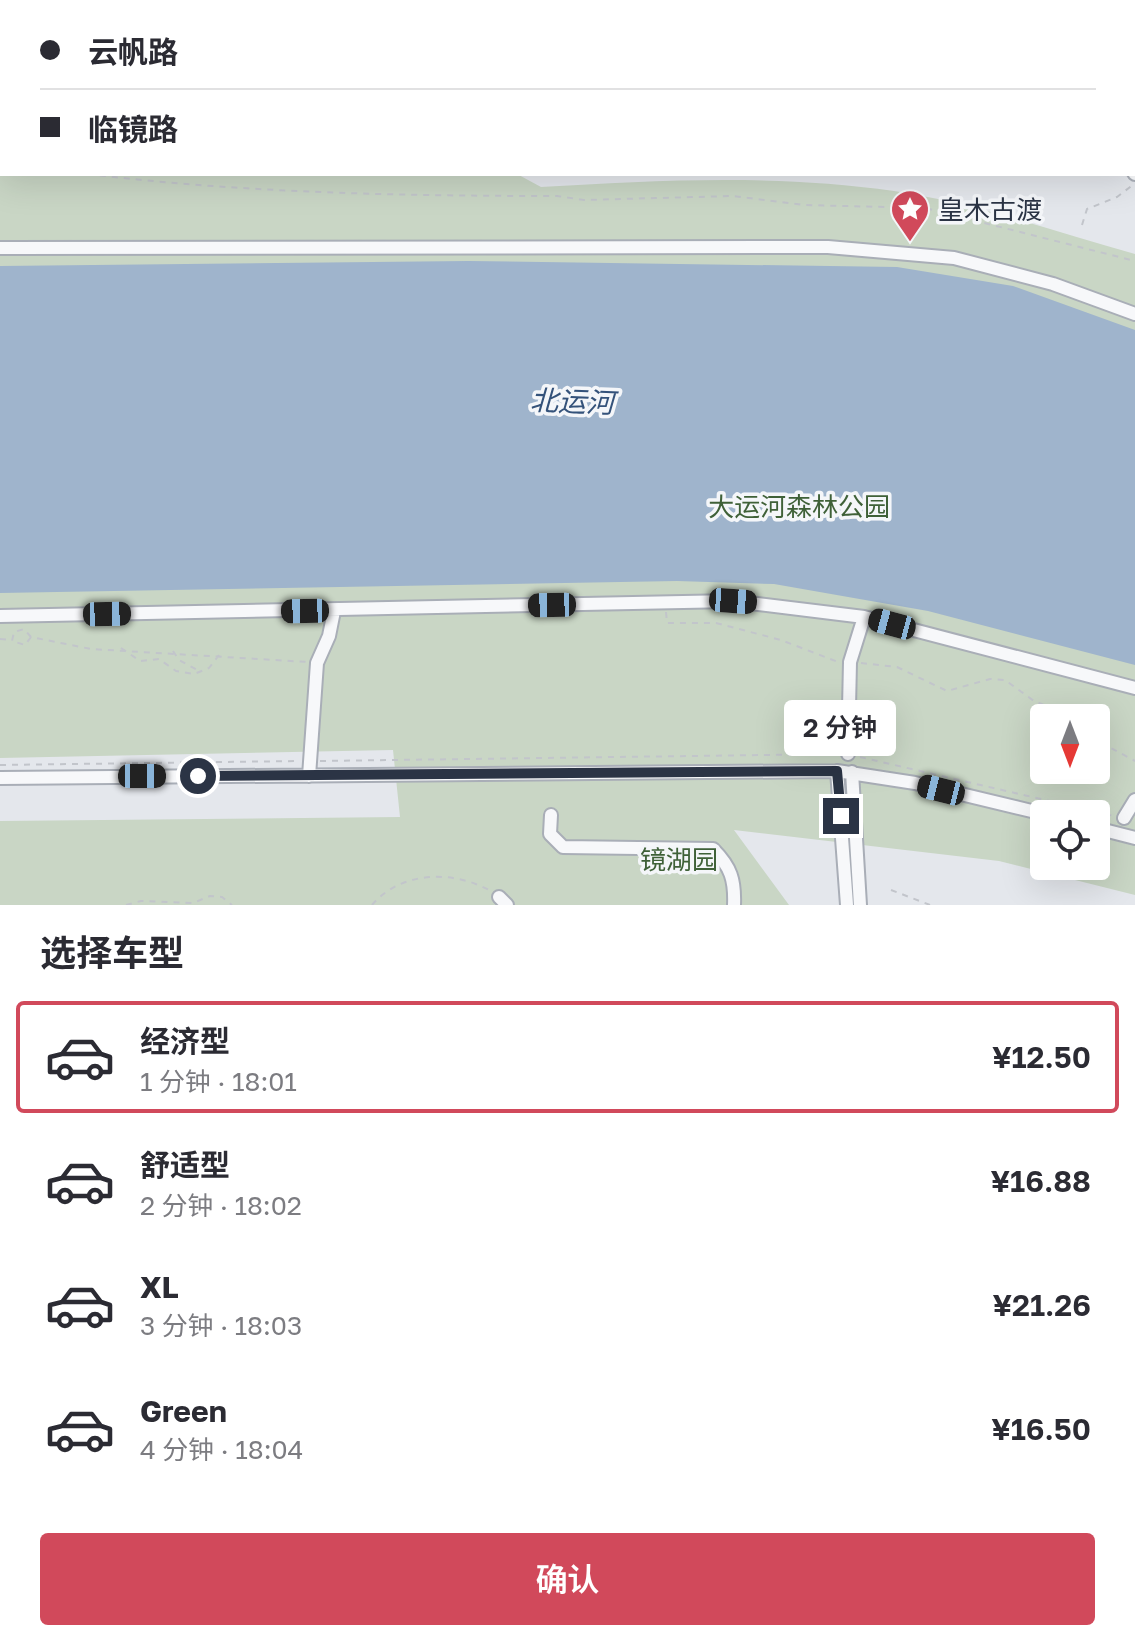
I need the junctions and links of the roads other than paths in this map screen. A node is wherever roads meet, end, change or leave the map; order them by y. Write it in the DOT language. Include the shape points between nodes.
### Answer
graph roads {
  1 [pos="0,248"];
  2 [pos="1135,314"];
  3 [pos="334,611"];
  4 [pos="0,616"];
  5 [pos="864,617"];
  6 [pos="1135,688"];
  7 [pos="848,754"];
  8 [pos="837,771"];
  9 [pos="852,772"];
  10 [pos="309,776"];
  11 [pos="0,778"];
  12 [pos="1135,800"];
  13 [pos="1030,811"];
  14 [pos="551,815"];
  15 [pos="1124,818"];
  16 [pos="1110,832"];
  17 [pos="1135,838"];
  18 [pos="734,905"];
  19 [pos="847,905"];
  20 [pos="860,905"];
  1 -- 2 [label="street" via="828,247 954,258 1053,284"];
  3 -- 4 [label="street"];
  3 -- 5 [label="street" via="666,602 771,604"];
  3 -- 10 [label="street" via="317,663"];
  5 -- 6 [label="street"];
  5 -- 7 [label="street" via="850,662"];
  8 -- 9 [label="street"];
  8 -- 10 [label="street"];
  8 -- 19 [label="street"];
  9 -- 13 [label="street"];
  9 -- 20 [label="street"];
  10 -- 11 [label="street"];
  12 -- 15 [label="street"];
  14 -- 18 [label="street" via="550,834 563,847 713,849 734,878"];
  16 -- 17 [label="street"];
}
